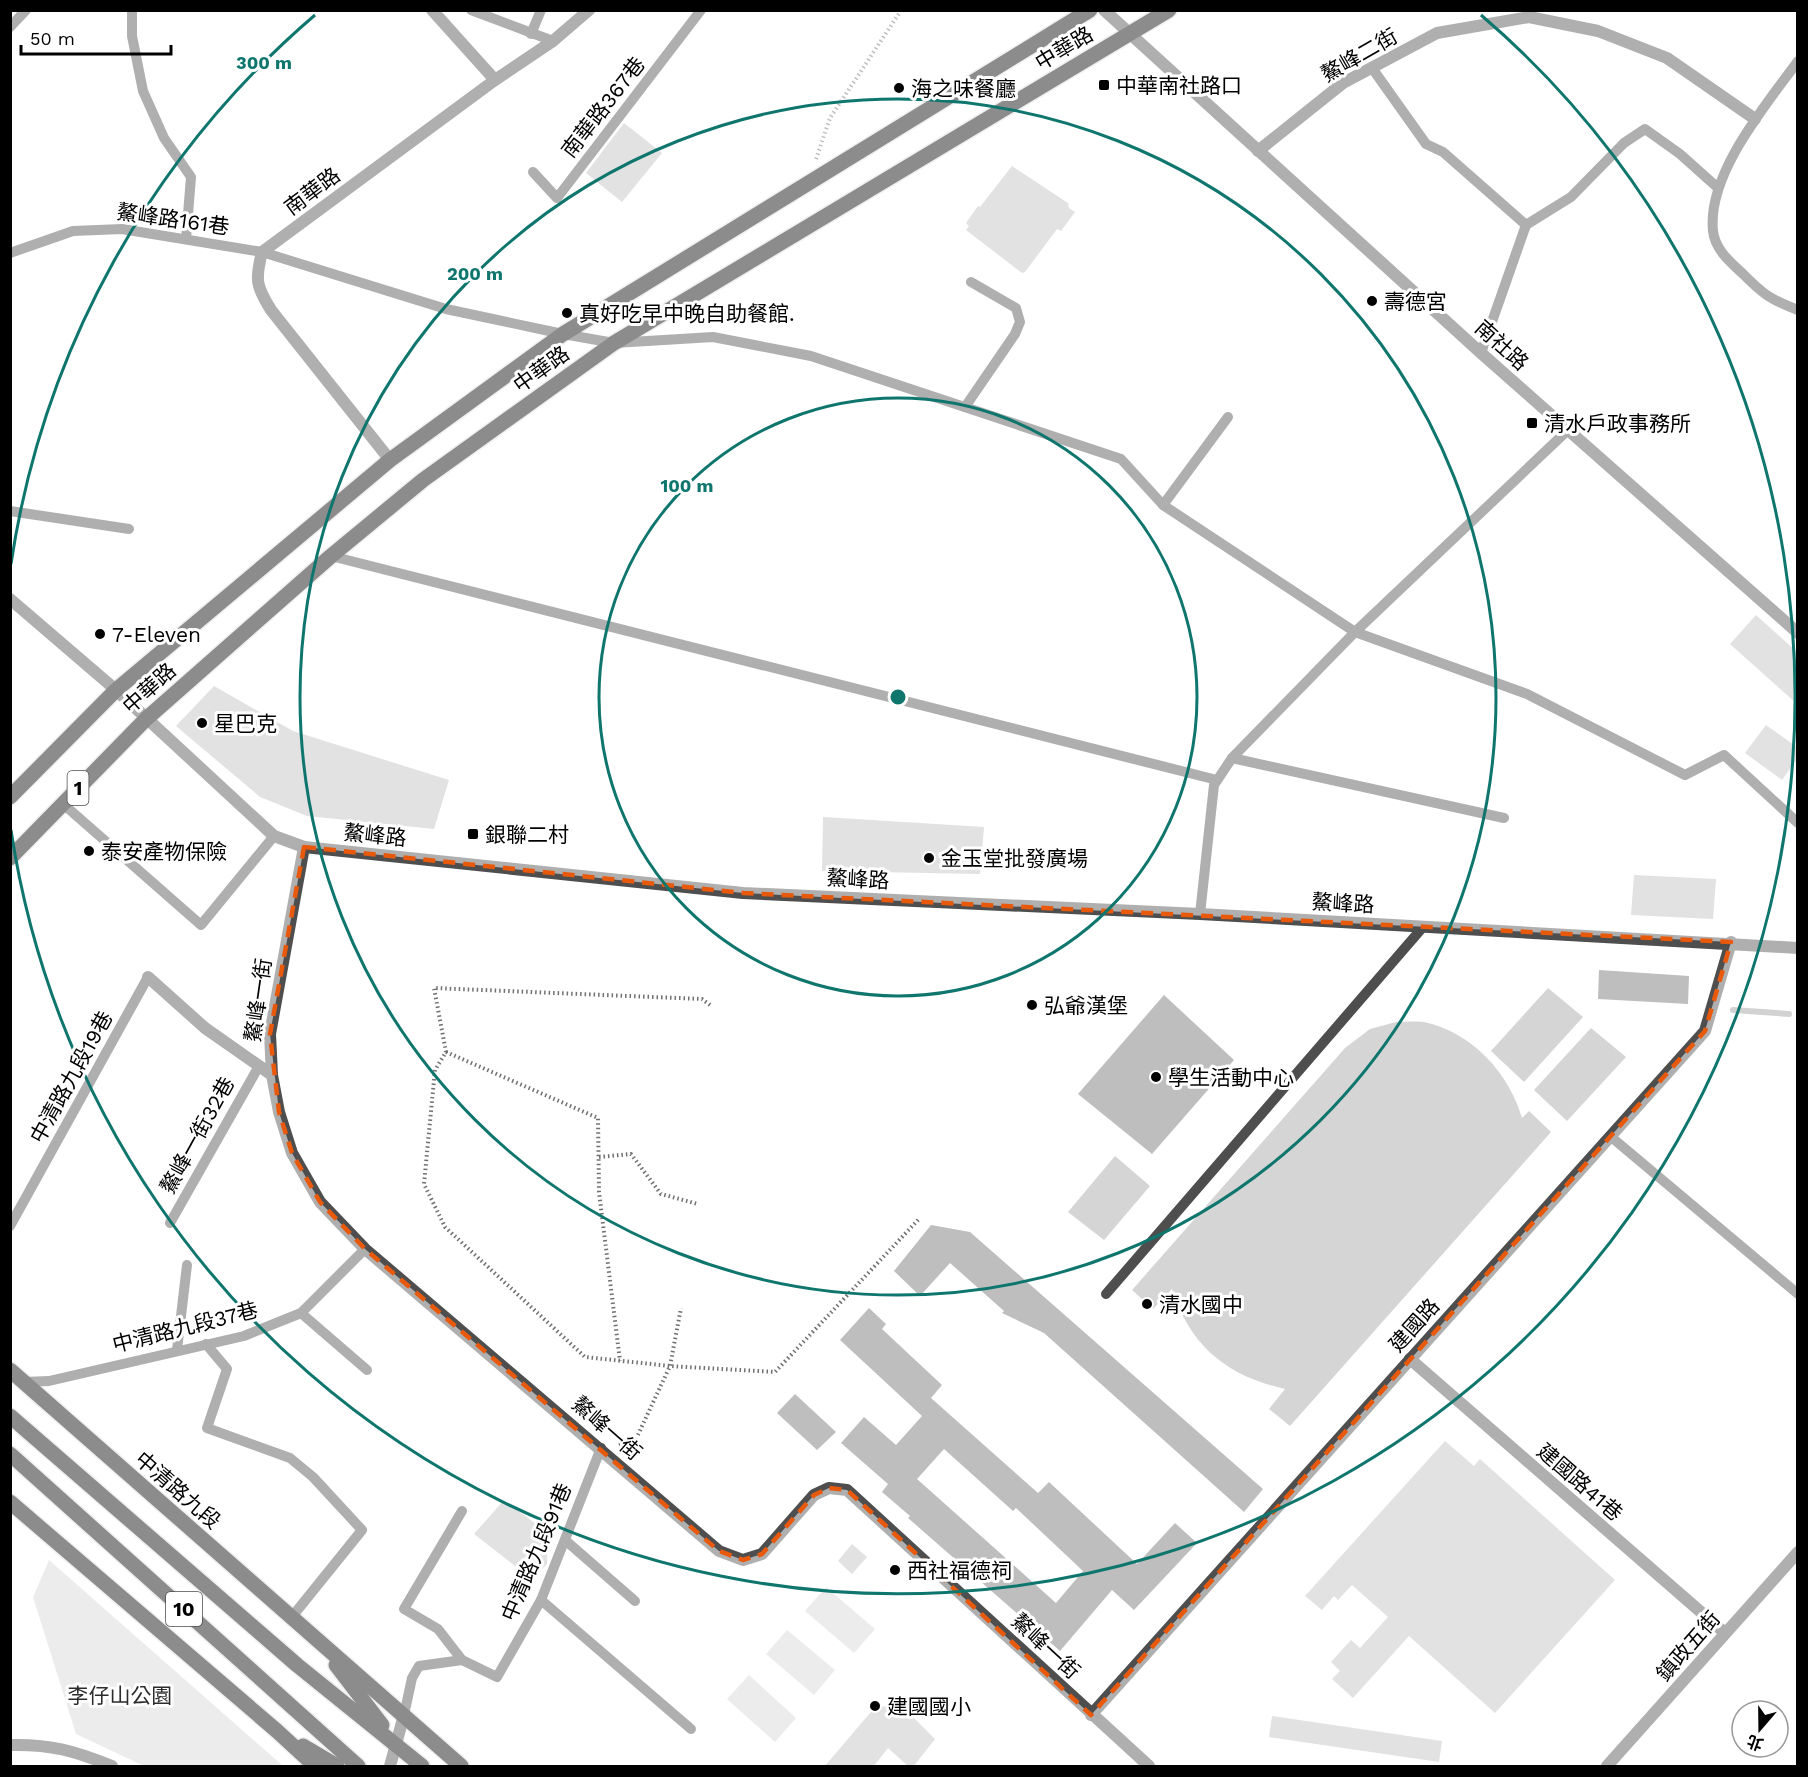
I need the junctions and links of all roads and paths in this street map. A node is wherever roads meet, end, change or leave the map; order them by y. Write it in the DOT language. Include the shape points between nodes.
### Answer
graph roads {
  1 [pos="26,10"];
  2 [pos="132,10"];
  3 [pos="432,10"];
  4 [pos="471,10"];
  5 [pos="541,10"];
  6 [pos="589,10"];
  7 [pos="701,10"];
  8 [pos="1090,10"];
  9 [pos="1104,10"];
  10 [pos="1169,10"];
  11 [pos="900,12"];
  12 [pos="10,27"];
  13 [pos="1131,33"];
  14 [pos="531,34"];
  15 [pos="553,40"];
  16 [pos="1797,61"];
  17 [pos="1372,68"];
  18 [pos="495,80"];
  19 [pos="1755,119"];
  20 [pos="1258,150"];
  21 [pos="533,172"];
  22 [pos="808,182"];
  23 [pos="1718,188"];
  24 [pos="1526,225"];
  25 [pos="186,239"];
  26 [pos="262,252"];
  27 [pos="10,253"];
  28 [pos="971,282"];
  29 [pos="1797,310"];
  30 [pos="563,334"];
  31 [pos="614,343"];
  32 [pos="1481,352"];
  33 [pos="966,407"];
  34 [pos="1228,417"];
  35 [pos="1569,429"];
  36 [pos="390,460"];
  37 [pos="1163,505"];
  38 [pos="10,511"];
  39 [pos="129,529"];
  40 [pos="331,556"];
  41 [pos="10,599"];
  42 [pos="1355,632"];
  43 [pos="1797,633"];
  44 [pos="116,690"];
  45 [pos="146,718"];
  46 [pos="1232,758"];
  47 [pos="1217,780"];
  48 [pos="10,797"];
  49 [pos="62,803"];
  50 [pos="1504,819"];
  51 [pos="1797,823"];
  52 [pos="274,836"];
  53 [pos="304,848"];
  54 [pos="10,858"];
  55 [pos="1200,914"];
  56 [pos="1423,927"];
  57 [pos="1731,942"];
  58 [pos="1797,948"];
  59 [pos="148,978"];
  60 [pos="710,1005"];
  61 [pos="446,1052"];
  62 [pos="259,1066"];
  63 [pos="272,1075"];
  64 [pos="1610,1136"];
  65 [pos="598,1157"];
  66 [pos="698,1204"];
  67 [pos="919,1220"];
  68 [pos="170,1223"];
  69 [pos="10,1226"];
  70 [pos="365,1249"];
  71 [pos="187,1265"];
  72 [pos="1106,1294"];
  73 [pos="1797,1294"];
  74 [pos="681,1308"];
  75 [pos="302,1313"];
  76 [pos="207,1344"];
  77 [pos="177,1350"];
  78 [pos="1410,1359"];
  79 [pos="620,1361"];
  80 [pos="670,1366"];
  81 [pos="10,1370"];
  82 [pos="367,1370"];
  83 [pos="24,1382"];
  84 [pos="10,1416"];
  85 [pos="601,1448"];
  86 [pos="10,1454"];
  87 [pos="10,1502"];
  88 [pos="462,1511"];
  89 [pos="565,1540"];
  90 [pos="1797,1552"];
  91 [pos="541,1600"];
  92 [pos="635,1601"];
  93 [pos="291,1618"];
  94 [pos="1725,1633"];
  95 [pos="317,1641"];
  96 [pos="462,1660"];
  97 [pos="1091,1714"];
  98 [pos="404,1715"];
  99 [pos="691,1729"];
  100 [pos="277,1731"];
  101 [pos="397,1743"];
  102 [pos="10,1745"];
  103 [pos="358,1766"];
  104 [pos="112,1767"];
  105 [pos="315,1767"];
  106 [pos="337,1767"];
  107 [pos="390,1767"];
  108 [pos="423,1767"];
  109 [pos="461,1767"];
  110 [pos="1149,1767"];
  111 [pos="1607,1767"];
  1 -- 12 [label="lane"];
  2 -- 25 [label="lane" via="132,36 143,91 164,138 191,177"];
  3 -- 18 [label="street"];
  4 -- 14 [label="lane"];
  5 -- 14 [label="lane"];
  6 -- 15 [label="street, 南華路"];
  7 -- 21 [label="lane, 南華路367巷" via="557,198"];
  8 -- 22 [label="main road, 中華路 / 1"];
  9 -- 13 [label="street, 南社路"];
  10 -- 13 [label="main road, 中華路 / 1"];
  11 -- 22 [label="path" via="830,118"];
  13 -- 20 [label="street, 南社路"];
  13 -- 31 [label="main road, 中華路 / 1"];
  14 -- 15 [label="lane"];
  15 -- 18 [label="street, 南華路"];
  16 -- 19 [label="lane"];
  17 -- 19 [label="street, 鰲峰二街" via="1437,33 1529,17 1598,31 1667,58"];
  17 -- 20 [label="street, 鰲峰二街" via="1343,83"];
  17 -- 24 [label="lane" via="1426,144 1443,152"];
  18 -- 26 [label="street, 南華路"];
  19 -- 23 [label="lane"];
  20 -- 32 [label="street, 南社路"];
  22 -- 30 [label="main road, 中華路 / 1"];
  23 -- 24 [label="lane" via="1645,129 1624,143 1571,197"];
  23 -- 29 [label="lane" via="1713,231 1717,245 1768,298"];
  24 -- 32 [label="lane"];
  25 -- 26 [label="lane, 鰲峰路161巷"];
  25 -- 27 [label="lane, 鰲峰路161巷" via="123,229 73,231"];
  26 -- 30 [label="lane, 鰲峰路161巷" via="446,309"];
  26 -- 36 [label="street" via="256,277 260,293"];
  28 -- 33 [label="lane" via="1016,308 1020,322"];
  30 -- 31 [label="lane, 鰲峰路161巷"];
  30 -- 36 [label="main road, 中華路 / 1"];
  31 -- 33 [label="lane, 鰲峰路161巷" via="713,337 811,356"];
  31 -- 40 [label="main road, 中華路 / 1" via="423,480"];
  32 -- 35 [label="street, 南社路"];
  33 -- 37 [label="lane, 鰲峰路161巷" via="1121,459"];
  34 -- 37 [label="lane"];
  35 -- 42 [label="lane"];
  35 -- 43 [label="street, 南社路"];
  36 -- 44 [label="main road, 中華路 / 1"];
  37 -- 42 [label="lane, 鰲峰路161巷"];
  38 -- 39 [label="lane"];
  40 -- 45 [label="main road, 中華路 / 1"];
  40 -- 47 [label="lane"];
  41 -- 44 [label="street, 鰲峰路"];
  42 -- 46 [label="lane"];
  42 -- 51 [label="lane, 鰲峰路161巷" via="1527,694 1685,776 1724,755"];
  44 -- 45 [label="street, 鰲峰路"];
  44 -- 48 [label="main road, 中華路 / 1"];
  45 -- 49 [label="main road, 中華路 / 1"];
  45 -- 52 [label="street, 鰲峰路"];
  46 -- 47 [label="lane"];
  46 -- 50 [label="lane"];
  47 -- 55 [label="lane" via="1209,815"];
  49 -- 52 [label="lane" via="201,925"];
  49 -- 54 [label="main road, 中華路 / 1"];
  52 -- 53 [label="street, 鰲峰路"];
  53 -- 55 [label="street, 鰲峰路" via="743,893"];
  53 -- 63 [label="street, 鰲峰一街" via="270,1034"];
  55 -- 56 [label="street, 鰲峰路"];
  56 -- 57 [label="street, 鰲峰路"];
  56 -- 72 [label="lane"];
  57 -- 58 [label="street, 鰲峰路"];
  57 -- 64 [label="street, 建國路" via="1705,1031"];
  59 -- 62 [label="street" via="206,1028"];
  59 -- 69 [label="lane, 中清路九段19巷"];
  60 -- 61 [label="path" via="702,999 434,988"];
  61 -- 65 [label="path" via="598,1118"];
  61 -- 79 [label="path" via="435,1070 424,1184 445,1227 585,1357"];
  62 -- 63 [label="street"];
  62 -- 68 [label="lane, 鰲峰一街32巷"];
  63 -- 70 [label="street, 鰲峰一街" via="292,1153 320,1202"];
  64 -- 73 [label="lane"];
  64 -- 78 [label="street, 建國路"];
  65 -- 66 [label="path" via="631,1154 661,1194"];
  65 -- 79 [label="path"];
  67 -- 80 [label="path" via="775,1372"];
  70 -- 75 [label="lane, 中清路九段37巷"];
  70 -- 85 [label="street, 鰲峰一街"];
  71 -- 77 [label="lane"];
  74 -- 80 [label="path"];
  75 -- 76 [label="lane, 中清路九段37巷" via="244,1336"];
  75 -- 82 [label="lane"];
  76 -- 77 [label="lane, 中清路九段37巷"];
  76 -- 93 [label="lane" via="227,1368 207,1428 290,1458 362,1530"];
  77 -- 83 [label="lane, 中清路九段37巷" via="49,1381"];
  78 -- 94 [label="street, 建國路41巷"];
  78 -- 97 [label="street, 建國路"];
  79 -- 80 [label="path"];
  80 -- 85 [label="path" via="636,1439"];
  81 -- 83 [label="main road, 中清路九段"];
  83 -- 93 [label="main road, 中清路九段"];
  84 -- 101 [label="main road, 中清路九段 / 10" via="297,1665"];
  85 -- 89 [label="lane, 中清路九段91巷"];
  85 -- 97 [label="street, 鰲峰一街" via="719,1551 743,1560 762,1554 814,1495 829,1488 847,1490"];
  86 -- 103 [label="main road, 10"];
  87 -- 100 [label="main road"];
  88 -- 96 [label="lane" via="404,1609 438,1629"];
  89 -- 91 [label="lane, 中清路九段91巷"];
  89 -- 92 [label="lane"];
  90 -- 94 [label="street, 鎮政五街"];
  91 -- 96 [label="lane, 中清路九段91巷" via="497,1677"];
  91 -- 99 [label="lane"];
  93 -- 95 [label="main road, 中清路九段"];
  94 -- 111 [label="street, 鎮政五街"];
  95 -- 98 [label="main road, 中清路九段"];
  95 -- 101 [label="main road, 中清路九段"];
  96 -- 98 [label="lane" via="419,1666 412,1678"];
  97 -- 110 [label="street, 鰲峰一街"];
  98 -- 101 [label="street"];
  98 -- 109 [label="main road, 中清路九段"];
  100 -- 105 [label="main road"];
  100 -- 106 [label="main road"];
  101 -- 107 [label="street"];
  101 -- 108 [label="main road, 中清路九段 / 10"];
  102 -- 104 [label="street" via="33,1744 77,1751"];
}
